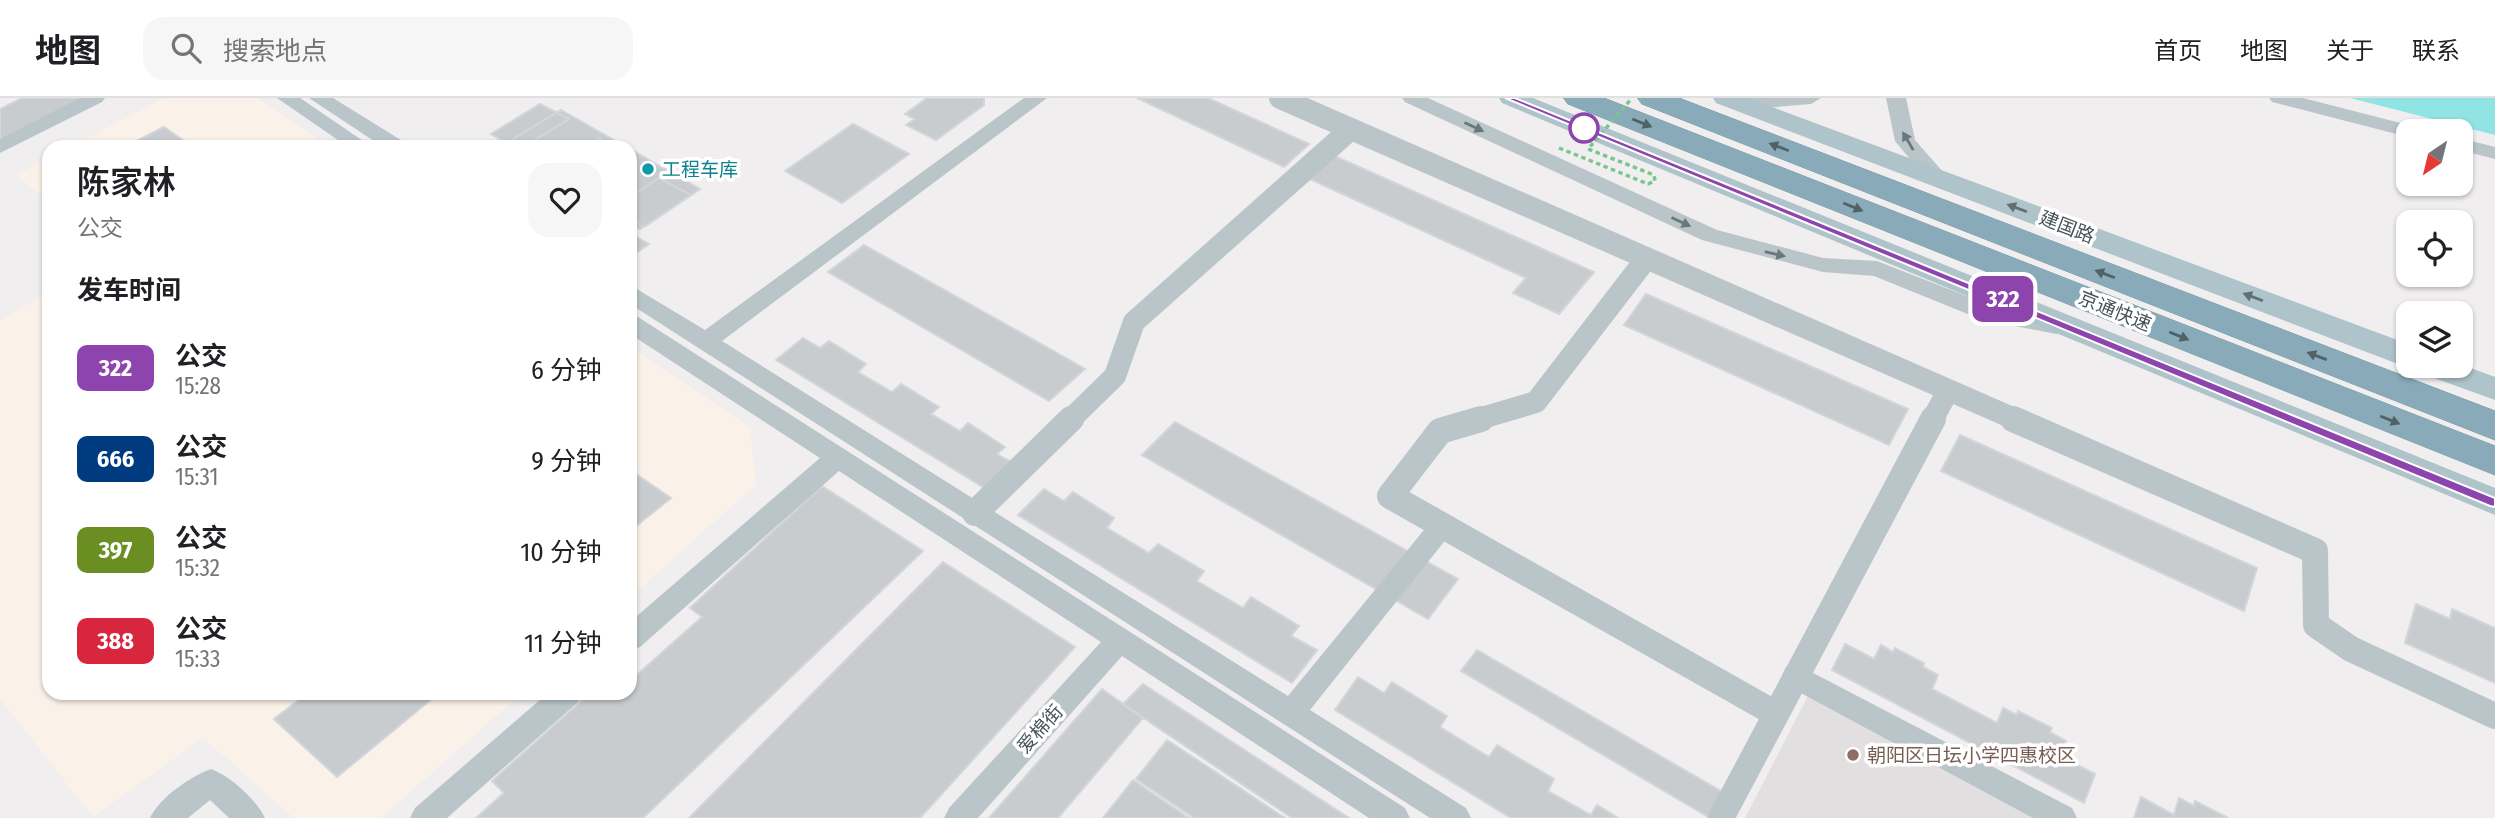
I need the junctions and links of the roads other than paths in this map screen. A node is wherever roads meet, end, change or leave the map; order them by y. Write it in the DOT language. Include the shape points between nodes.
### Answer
graph roads {
  1 [pos="96,98"];
  2 [pos="287,98"];
  3 [pos="319,98"];
  4 [pos="1037,98"];
  5 [pos="1280,98"];
  6 [pos="1412,98"];
  7 [pos="1511,98"];
  8 [pos="1578,98"];
  9 [pos="1652,98"];
  10 [pos="1811,98"];
  11 [pos="1896,98"];
  12 [pos="2279,98"];
  13 [pos="1733,101"];
  14 [pos="2396,128"];
  15 [pos="1352,130"];
  16 [pos="351,140"];
  17 [pos="386,140"];
  18 [pos="0,147"];
  19 [pos="2473,147"];
  20 [pos="2495,153"];
  21 [pos="1936,177"];
  22 [pos="1646,259"];
  23 [pos="637,297"];
  24 [pos="637,328"];
  25 [pos="2078,330"];
  26 [pos="706,341"];
  27 [pos="2396,351"];
  28 [pos="2466,378"];
  29 [pos="2495,389"];
  30 [pos="1948,391"];
  31 [pos="2495,426"];
  32 [pos="837,457"];
  33 [pos="2495,461"];
  34 [pos="2495,502"];
  35 [pos="975,513"];
  36 [pos="1442,526"];
  37 [pos="637,633"];
  38 [pos="1120,640"];
  39 [pos="1796,676"];
  40 [pos="560,700"];
  41 [pos="1291,713"];
  42 [pos="1776,714"];
  43 [pos="2495,716"];
  44 [pos="165,818"];
  45 [pos="250,818"];
  46 [pos="425,818"];
  47 [pos="959,818"];
  48 [pos="1395,818"];
  49 [pos="1456,818"];
  50 [pos="1721,818"];
  51 [pos="2062,818"];
  1 -- 18 [label="street"];
  2 -- 16 [label="street"];
  3 -- 17 [label="street"];
  4 -- 26 [label="street"];
  5 -- 15 [label="street, bridge"];
  6 -- 25 [label="street, one-way" via="1710,235 1823,265 1877,269 1988,313"];
  7 -- 25 [label="main road"];
  8 -- 33 [label="highway, 京通快速, one-way"];
  31 -- 9 [label="highway, 京通快速, one-way"];
  10 -- 13 [label="street"];
  21 -- 11 [label="street, one-way" via="1905,141"];
  12 -- 14 [label="street"];
  13 -- 21 [label="main road, 建国路"];
  15 -- 22 [label="street, bridge"];
  15 -- 35 [label="street, bridge" via="1134,322 1115,376"];
  19 -- 20 [label="street"];
  27 -- 21 [label="main road, 建国路, one-way"];
  22 -- 30 [label="street, bridge"];
  22 -- 36 [label="street, bridge" via="1536,402 1440,431 1390,496"];
  23 -- 26 [label="street"];
  24 -- 32 [label="street"];
  25 -- 34 [label="main road"];
  26 -- 35 [label="street"];
  28 -- 29 [label="main road"];
  30 -- 39 [label="street, bridge"];
  30 -- 43 [label="street, bridge" via="2315,551 2316,625 2351,649"];
  32 -- 37 [label="street"];
  32 -- 38 [label="street"];
  35 -- 41 [label="street"];
  36 -- 41 [label="street"];
  36 -- 42 [label="street, bridge"];
  38 -- 47 [label="street, 爱棉街"];
  38 -- 48 [label="street"];
  39 -- 42 [label="street, bridge"];
  39 -- 51 [label="street"];
  40 -- 46 [label="street"];
  41 -- 49 [label="street"];
  42 -- 50 [label="street, bridge"];
  44 -- 45 [label="street" via="211,782"];
}
